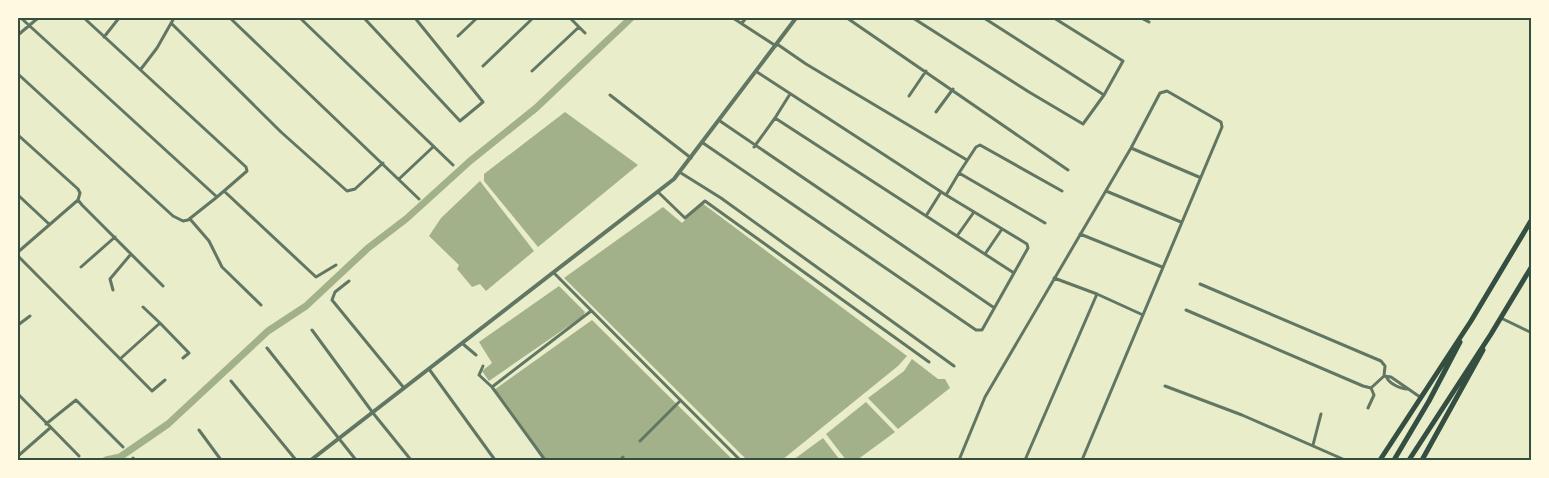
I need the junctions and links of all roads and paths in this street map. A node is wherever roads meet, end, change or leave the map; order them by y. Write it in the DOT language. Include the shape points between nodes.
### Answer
graph roads {
  1 [pos="21,18"];
  2 [pos="38,18"];
  3 [pos="84,18"];
  4 [pos="119,18"];
  5 [pos="174,18"];
  6 [pos="230,18"];
  7 [pos="300,18"];
  8 [pos="364,18"];
  9 [pos="415,18"];
  10 [pos="477,18"];
  11 [pos="533,18"];
  12 [pos="570,18"];
  13 [pos="733,18"];
  14 [pos="746,18"];
  15 [pos="796,18"];
  16 [pos="847,18"];
  17 [pos="913,18"];
  18 [pos="984,18"];
  19 [pos="1054,18"];
  20 [pos="1141,18"];
  21 [pos="1149,22"];
  22 [pos="170,23"];
  23 [pos="742,23"];
  24 [pos="29,25"];
  25 [pos="580,27"];
  26 [pos="584,33"];
  27 [pos="18,35"];
  28 [pos="458,36"];
  29 [pos="104,37"];
  30 [pos="776,45"];
  31 [pos="483,66"];
  32 [pos="141,69"];
  33 [pos="532,71"];
  34 [pos="926,71"];
  35 [pos="757,72"];
  36 [pos="18,74"];
  37 [pos="953,90"];
  38 [pos="790,94"];
  39 [pos="610,95"];
  40 [pos="1104,95"];
  41 [pos="909,96"];
  42 [pos="936,112"];
  43 [pos="775,118"];
  44 [pos="720,121"];
  45 [pos="18,135"];
  46 [pos="703,143"];
  47 [pos="433,146"];
  48 [pos="754,147"];
  49 [pos="1131,148"];
  50 [pos="692,158"];
  51 [pos="967,160"];
  52 [pos="383,162"];
  53 [pos="453,165"];
  54 [pos="1068,170"];
  55 [pos="681,173"];
  56 [pos="960,173"];
  57 [pos="1199,177"];
  58 [pos="399,179"];
  59 [pos="224,191"];
  60 [pos="1062,191"];
  61 [pos="1106,191"];
  62 [pos="658,192"];
  63 [pos="941,192"];
  64 [pos="18,195"];
  65 [pos="946,195"];
  66 [pos="217,196"];
  67 [pos="419,199"];
  68 [pos="78,200"];
  69 [pos="974,212"];
  70 [pos="926,216"];
  71 [pos="190,219"];
  72 [pos="1532,219"];
  73 [pos="1181,222"];
  74 [pos="1045,223"];
  75 [pos="49,224"];
  76 [pos="1002,229"];
  77 [pos="1080,234"];
  78 [pos="956,236"];
  79 [pos="115,237"];
  80 [pos="18,252"];
  81 [pos="131,254"];
  82 [pos="985,254"];
  83 [pos="18,256"];
  84 [pos="336,265"];
  85 [pos="1532,266"];
  86 [pos="81,267"];
  87 [pos="1162,267"];
  88 [pos="1014,273"];
  89 [pos="554,274"];
  90 [pos="1054,278"];
  91 [pos="349,281"];
  92 [pos="1200,284"];
  93 [pos="163,286"];
  94 [pos="113,290"];
  95 [pos="1097,294"];
  96 [pos="261,305"];
  97 [pos="993,306"];
  98 [pos="142,307"];
  99 [pos="1186,310"];
  100 [pos="591,311"];
  101 [pos="1143,315"];
  102 [pos="30,316"];
  103 [pos="1501,318"];
  104 [pos="1471,321"];
  105 [pos="160,323"];
  106 [pos="18,325"];
  107 [pos="312,330"];
  108 [pos="1532,333"];
  109 [pos="1491,334"];
  110 [pos="463,344"];
  111 [pos="267,348"];
  112 [pos="476,355"];
  113 [pos="184,358"];
  114 [pos="120,359"];
  115 [pos="928,362"];
  116 [pos="483,366"];
  117 [pos="954,366"];
  118 [pos="429,369"];
  119 [pos="1386,377"];
  120 [pos="165,380"];
  121 [pos="231,381"];
  122 [pos="1165,386"];
  123 [pos="492,387"];
  124 [pos="404,388"];
  125 [pos="1371,388"];
  126 [pos="18,394"];
  127 [pos="1420,397"];
  128 [pos="22,398"];
  129 [pos="680,401"];
  130 [pos="18,402"];
  131 [pos="1368,408"];
  132 [pos="373,413"];
  133 [pos="1320,414"];
  134 [pos="46,424"];
  135 [pos="50,428"];
  136 [pos="199,430"];
  137 [pos="339,440"];
  138 [pos="640,441"];
  139 [pos="1313,445"];
  140 [pos="122,447"];
  141 [pos="18,456"];
  142 [pos="79,456"];
  143 [pos="221,460"];
  144 [pos="296,460"];
  145 [pos="311,460"];
  146 [pos="356,460"];
  147 [pos="411,460"];
  148 [pos="495,460"];
  149 [pos="544,460"];
  150 [pos="740,460"];
  151 [pos="959,460"];
  152 [pos="1025,460"];
  153 [pos="1082,460"];
  154 [pos="1345,460"];
  155 [pos="1380,460"];
  156 [pos="1394,460"];
  157 [pos="1409,460"];
  158 [pos="1422,460"];
  1 -- 24 [label="street"];
  2 -- 24 [label="street"];
  3 -- 29 [label="street"];
  4 -- 29 [label="street"];
  5 -- 22 [label="street"];
  6 -- 52 [label="street"];
  7 -- 47 [label="street"];
  8 -- 9 [label="street" via="460,121 483,102"];
  10 -- 28 [label="street"];
  11 -- 31 [label="street"];
  12 -- 25 [label="street"];
  13 -- 23 [label="street"];
  14 -- 23 [label="street"];
  15 -- 30 [label="street"];
  16 -- 34 [label="street"];
  17 -- 40 [label="street" via="1081,124 1085,123"];
  18 -- 40 [label="street"];
  19 -- 40 [label="street" via="1123,62"];
  20 -- 21 [label="street"];
  22 -- 32 [label="street"];
  22 -- 52 [label="street" via="275,126 348,191 355,189"];
  23 -- 30 [label="street"];
  24 -- 27 [label="street"];
  24 -- 66 [label="street"];
  25 -- 26 [label="street"];
  25 -- 33 [label="street"];
  29 -- 32 [label="street"];
  30 -- 35 [label="street"];
  30 -- 51 [label="street"];
  32 -- 59 [label="street" via="246,167 247,172"];
  34 -- 37 [label="street"];
  34 -- 41 [label="street"];
  35 -- 38 [label="street"];
  35 -- 44 [label="street"];
  36 -- 71 [label="street" via="173,216 183,221"];
  37 -- 42 [label="street"];
  37 -- 54 [label="street"];
  38 -- 43 [label="street"];
  38 -- 63 [label="street"];
  39 -- 50 [label="street"];
  43 -- 48 [label="street"];
  43 -- 70 [label="street"];
  44 -- 46 [label="street"];
  44 -- 48 [label="street"];
  45 -- 68 [label="street" via="78,189"];
  46 -- 50 [label="street"];
  46 -- 97 [label="street" via="976,330 982,330"];
  47 -- 53 [label="street"];
  47 -- 58 [label="street"];
  48 -- 97 [label="street"];
  49 -- 57 [label="street"];
  49 -- 57 [label="street" via="1160,93 1166,92 1222,125"];
  49 -- 61 [label="street"];
  50 -- 55 [label="street"];
  51 -- 56 [label="street"];
  51 -- 60 [label="street" via="980,145"];
  52 -- 58 [label="street"];
  55 -- 62 [label="street"];
  55 -- 117 [label="street" via="721,198"];
  56 -- 65 [label="street"];
  56 -- 74 [label="street"];
  57 -- 73 [label="street"];
  58 -- 67 [label="street"];
  59 -- 66 [label="street"];
  59 -- 84 [label="street" via="316,277"];
  61 -- 73 [label="street"];
  61 -- 77 [label="street"];
  62 -- 89 [label="street"];
  62 -- 115 [label="street" via="685,218 705,201"];
  63 -- 65 [label="street"];
  63 -- 70 [label="street"];
  64 -- 75 [label="street"];
  65 -- 69 [label="street"];
  66 -- 71 [label="street"];
  68 -- 75 [label="street"];
  68 -- 79 [label="street"];
  69 -- 76 [label="street"];
  69 -- 78 [label="street"];
  70 -- 78 [label="street"];
  71 -- 96 [label="street" via="209,241 222,267"];
  72 -- 104 [label="main road"];
  73 -- 87 [label="street"];
  75 -- 80 [label="street"];
  76 -- 82 [label="street"];
  76 -- 88 [label="street" via="1028,246"];
  77 -- 87 [label="street"];
  77 -- 90 [label="street"];
  78 -- 82 [label="street"];
  79 -- 81 [label="street"];
  79 -- 86 [label="street"];
  81 -- 93 [label="street"];
  81 -- 94 [label="street" via="110,279"];
  82 -- 88 [label="street"];
  83 -- 114 [label="street"];
  85 -- 103 [label="main road"];
  87 -- 101 [label="street"];
  88 -- 97 [label="street"];
  89 -- 100 [label="street"];
  89 -- 110 [label="street"];
  90 -- 95 [label="street"];
  90 -- 151 [label="street" via="985,397"];
  91 -- 124 [label="street" via="335,292 332,300"];
  92 -- 119 [label="street" via="1381,361"];
  95 -- 101 [label="street"];
  95 -- 152 [label="street"];
  98 -- 105 [label="street"];
  99 -- 125 [label="street"];
  100 -- 123 [label="street"];
  100 -- 129 [label="street"];
  101 -- 153 [label="street"];
  102 -- 106 [label="street"];
  103 -- 108 [label="street"];
  103 -- 109 [label="main road"];
  104 -- 127 [label="main road"];
  104 -- 156 [label="main road"];
  105 -- 113 [label="street" via="189,353"];
  105 -- 114 [label="street"];
  107 -- 132 [label="street"];
  109 -- 157 [label="main road"];
  109 -- 158 [label="main road"];
  110 -- 112 [label="street"];
  110 -- 118 [label="street"];
  111 -- 137 [label="street"];
  114 -- 120 [label="street" via="152,391"];
  116 -- 123 [label="street" via="479,375"];
  118 -- 124 [label="street"];
  118 -- 148 [label="street"];
  119 -- 125 [label="street"];
  119 -- 127 [label="street" via="1391,377"];
  121 -- 144 [label="street"];
  122 -- 139 [label="street"];
  123 -- 149 [label="street"];
  124 -- 132 [label="street"];
  125 -- 131 [label="street" via="1374,395"];
  126 -- 128 [label="street"];
  127 -- 155 [label="main road"];
  128 -- 130 [label="street"];
  128 -- 134 [label="street"];
  129 -- 138 [label="street"];
  129 -- 150 [label="street"];
  132 -- 137 [label="street"];
  132 -- 147 [label="street"];
  133 -- 139 [label="street"];
  134 -- 135 [label="street"];
  134 -- 140 [label="street" via="76,400"];
  135 -- 141 [label="street"];
  135 -- 142 [label="street"];
  136 -- 143 [label="street"];
  137 -- 145 [label="street"];
  137 -- 146 [label="street"];
  139 -- 154 [label="street"];
}
